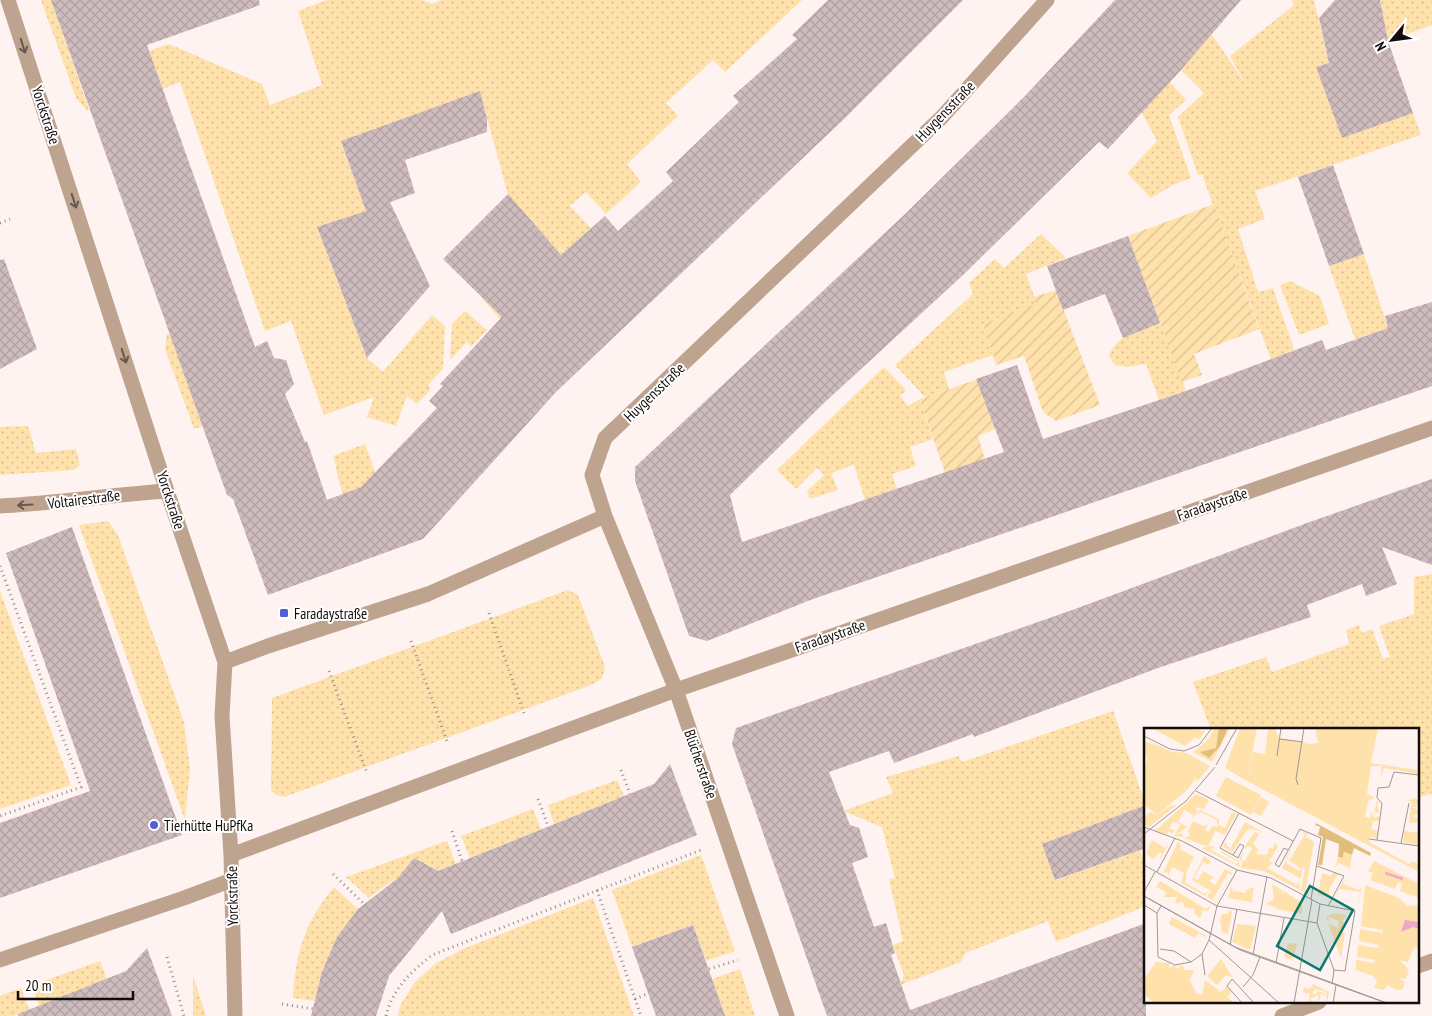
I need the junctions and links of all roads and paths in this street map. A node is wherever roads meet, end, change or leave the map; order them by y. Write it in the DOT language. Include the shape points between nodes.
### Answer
graph roads {
  1 [pos="8,0"];
  2 [pos="1047,0"];
  3 [pos="10,219"];
  4 [pos="0,223"];
  5 [pos="1432,428"];
  6 [pos="167,491"];
  7 [pos="0,506"];
  8 [pos="605,516"];
  9 [pos="0,566"];
  10 [pos="489,613"];
  11 [pos="412,641"];
  12 [pos="225,662"];
  13 [pos="329,671"];
  14 [pos="676,690"];
  15 [pos="525,716"];
  16 [pos="448,744"];
  17 [pos="621,770"];
  18 [pos="366,773"];
  19 [pos="630,794"];
  20 [pos="538,800"];
  21 [pos="0,816"];
  22 [pos="548,826"];
  23 [pos="452,831"];
  24 [pos="706,849"];
  25 [pos="231,855"];
  26 [pos="462,861"];
  27 [pos="333,874"];
  28 [pos="232,880"];
  29 [pos="597,890"];
  30 [pos="364,904"];
  31 [pos="167,957"];
  32 [pos="743,958"];
  33 [pos="0,960"];
  34 [pos="1432,961"];
  35 [pos="1420,965"];
  36 [pos="709,969"];
  37 [pos="648,993"];
  38 [pos="635,999"];
  39 [pos="282,1004"];
  40 [pos="1314,1004"];
  41 [pos="314,1009"];
  42 [pos="184,1016"];
  43 [pos="235,1016"];
  44 [pos="386,1016"];
  45 [pos="641,1016"];
  46 [pos="787,1016"];
  47 [pos="1282,1016"];
  1 -- 6 [label="street, Yorckstraße, one-way"];
  2 -- 8 [label="street, Huygensstraße" via="942,117 606,438 592,475"];
  3 -- 4 [label="path"];
  5 -- 14 [label="street, Faradaystraße"];
  6 -- 7 [label="street, Voltairestraße, one-way"];
  6 -- 12 [label="street, Yorckstraße"];
  8 -- 12 [label="street" via="428,594"];
  8 -- 14 [label="street, Blücherstraße"];
  9 -- 21 [label="path" via="82,787"];
  10 -- 15 [label="path"];
  11 -- 16 [label="path"];
  12 -- 25 [label="street, Yorckstraße" via="222,716"];
  13 -- 18 [label="path"];
  14 -- 25 [label="street, Faradaystraße"];
  14 -- 46 [label="street, Blücherstraße"];
  17 -- 19 [label="path"];
  20 -- 22 [label="path"];
  23 -- 26 [label="path"];
  24 -- 29 [label="path"];
  25 -- 28 [label="street, Yorckstraße"];
  27 -- 30 [label="path"];
  28 -- 33 [label="street"];
  28 -- 43 [label="street, Yorckstraße"];
  29 -- 38 [label="path"];
  29 -- 44 [label="path" via="432,955 398,987"];
  31 -- 42 [label="path"];
  32 -- 36 [label="path"];
  34 -- 35 [label="street"];
  37 -- 38 [label="path"];
  38 -- 45 [label="path"];
  39 -- 41 [label="path"];
  40 -- 47 [label="street"];
}
